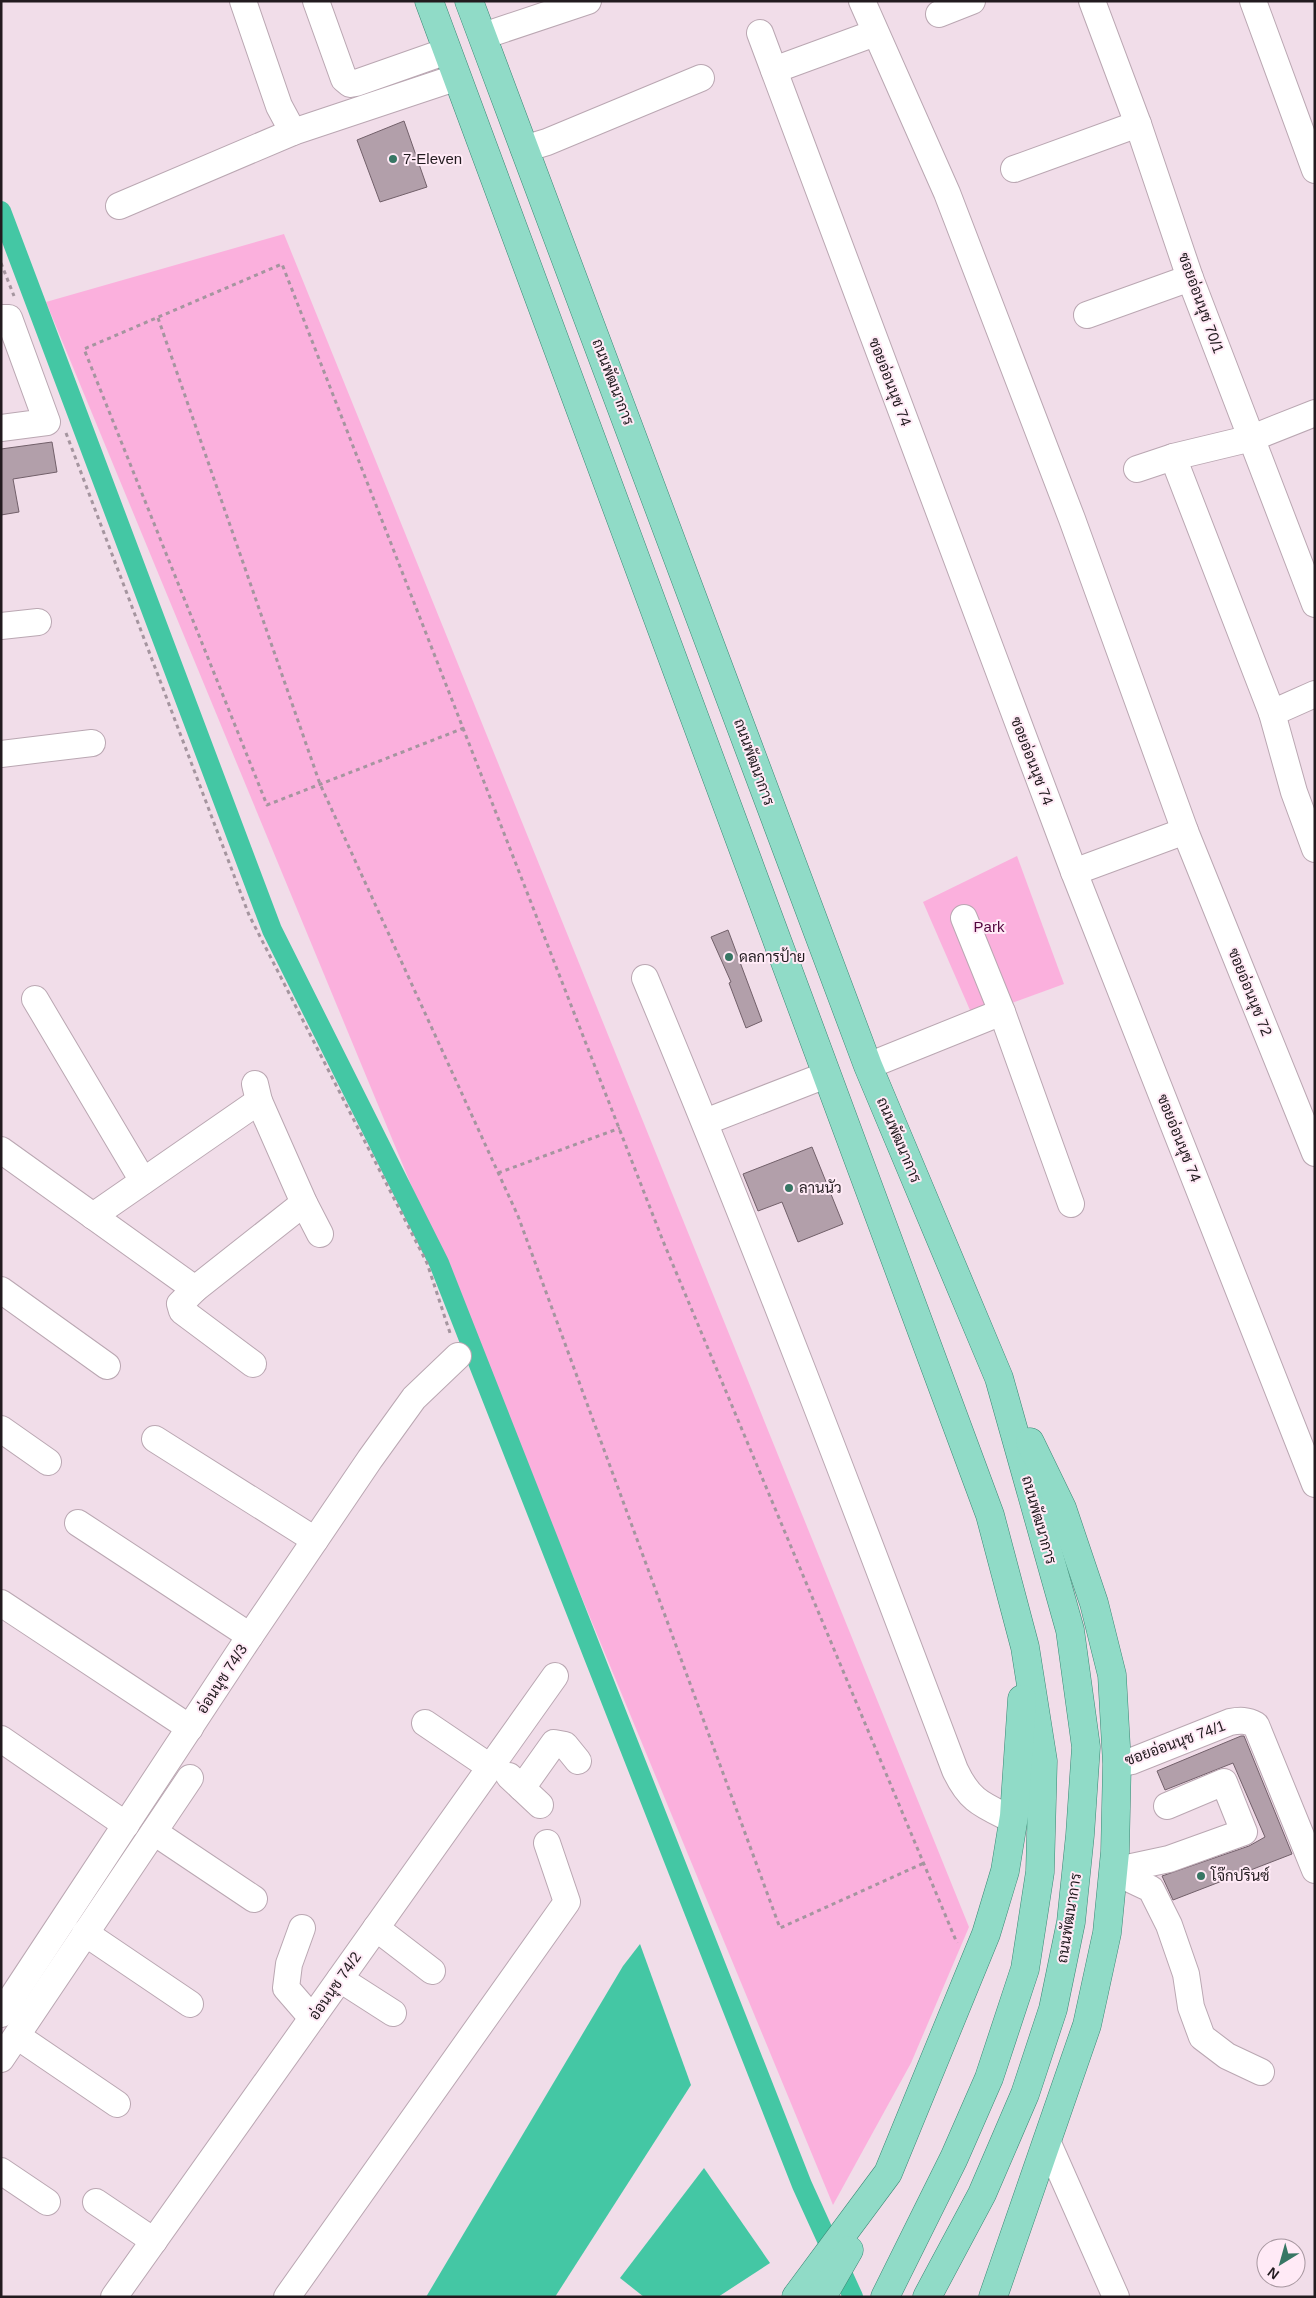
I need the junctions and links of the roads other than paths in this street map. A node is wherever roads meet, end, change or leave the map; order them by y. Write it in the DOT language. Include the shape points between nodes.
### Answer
graph roads {
  1 [pos="243,1"];
  2 [pos="316,1"];
  3 [pos="429,1"];
  4 [pos="469,1"];
  5 [pos="588,1"];
  6 [pos="862,1"];
  7 [pos="972,1"];
  8 [pos="1092,1"];
  9 [pos="1252,1"];
  10 [pos="939,14"];
  11 [pos="760,33"];
  12 [pos="875,33"];
  13 [pos="483,36"];
  14 [pos="447,51"];
  15 [pos="774,70"];
  16 [pos="455,78"];
  17 [pos="701,78"];
  18 [pos="1138,124"];
  19 [pos="293,132"];
  20 [pos="524,148"];
  21 [pos="1014,169"];
  22 [pos="1315,170"];
  23 [pos="119,206"];
  24 [pos="1190,278"];
  25 [pos="8,309"];
  26 [pos="1087,315"];
  27 [pos="1315,413"];
  28 [pos="1,428"];
  29 [pos="1252,438"];
  30 [pos="1173,457"];
  31 [pos="1137,469"];
  32 [pos="1315,604"];
  33 [pos="38,622"];
  34 [pos="1,626"];
  35 [pos="1315,694"];
  36 [pos="1272,713"];
  37 [pos="92,743"];
  38 [pos="1,754"];
  39 [pos="1185,831"];
  40 [pos="1315,849"];
  41 [pos="1074,872"];
  42 [pos="964,918"];
  43 [pos="646,978"];
  44 [pos="34,999"];
  45 [pos="1002,1012"];
  46 [pos="868,1066"];
  47 [pos="826,1075"];
  48 [pos="705,1122"];
  49 [pos="1,1150"];
  50 [pos="1315,1153"];
  51 [pos="143,1181"];
  52 [pos="304,1204"];
  53 [pos="1071,1204"];
  54 [pos="93,1216"];
  55 [pos="320,1234"];
  56 [pos="194,1289"];
  57 [pos="1,1290"];
  58 [pos="458,1356"];
  59 [pos="253,1364"];
  60 [pos="107,1366"];
  61 [pos="999,1378"];
  62 [pos="1,1429"];
  63 [pos="155,1439"];
  64 [pos="48,1462"];
  65 [pos="1315,1484"];
  66 [pos="78,1523"];
  67 [pos="315,1540"];
  68 [pos="1,1603"];
  69 [pos="250,1636"];
  70 [pos="1025,1647"];
  71 [pos="555,1676"];
  72 [pos="425,1723"];
  73 [pos="190,1728"];
  74 [pos="1,1739"];
  75 [pos="578,1760"];
  76 [pos="1117,1764"];
  77 [pos="492,1765"];
  78 [pos="190,1778"];
  79 [pos="1167,1806"];
  80 [pos="1013,1820"];
  81 [pos="126,1825"];
  82 [pos="154,1832"];
  83 [pos="547,1843"];
  84 [pos="1315,1870"];
  85 [pos="1113,1871"];
  86 [pos="254,1899"];
  87 [pos="302,1928"];
  88 [pos="376,1928"];
  89 [pos="85,1933"];
  90 [pos="432,1971"];
  91 [pos="340,1979"];
  92 [pos="190,2004"];
  93 [pos="393,2012"];
  94 [pos="1,2014"];
  95 [pos="312,2018"];
  96 [pos="17,2036"];
  97 [pos="1,2058"];
  98 [pos="1261,2072"];
  99 [pos="117,2104"];
  100 [pos="1048,2141"];
  101 [pos="1,2171"];
  102 [pos="47,2202"];
  103 [pos="96,2202"];
  104 [pos="154,2241"];
  105 [pos="886,2284"];
  106 [pos="813,2292"];
  107 [pos="114,2297"];
  108 [pos="287,2297"];
  109 [pos="866,2297"];
  110 [pos="927,2297"];
  111 [pos="993,2297"];
  112 [pos="1116,2297"];
  1 -- 19 [label="street" via="279,106"];
  2 -- 14 [label="street" via="344,79 350,84"];
  3 -- 14 [label="main road"];
  4 -- 13 [label="main road, ถนนพัฒนาการ"];
  5 -- 13 [label="street"];
  6 -- 12 [label="street, ซอยอ่อนนุช 72"];
  7 -- 10 [label="street"];
  8 -- 18 [label="street, ซอยอ่อนนุช 70/1"];
  9 -- 22 [label="street"];
  11 -- 15 [label="street, ซอยอ่อนนุช 74"];
  12 -- 15 [label="street"];
  12 -- 39 [label="street, ซอยอ่อนนุช 72" via="947,193 1072,519"];
  13 -- 20 [label="main road, ถนนพัฒนาการ"];
  14 -- 16 [label="main road"];
  15 -- 41 [label="street, ซอยอ่อนนุช 74"];
  16 -- 19 [label="street"];
  16 -- 47 [label="main road"];
  17 -- 20 [label="street" via="547,142"];
  18 -- 21 [label="street"];
  18 -- 24 [label="street, ซอยอ่อนนุช 70/1"];
  19 -- 23 [label="street"];
  20 -- 46 [label="main road, ถนนพัฒนาการ"];
  24 -- 26 [label="street"];
  24 -- 29 [label="street, ซอยอ่อนนุช 70/1"];
  25 -- 28 [label="street" via="46,422"];
  27 -- 29 [label="street"];
  29 -- 30 [label="street"];
  29 -- 32 [label="street, ซอยอ่อนนุช 70/1"];
  30 -- 31 [label="street"];
  30 -- 36 [label="street"];
  33 -- 34 [label="street"];
  35 -- 36 [label="street"];
  36 -- 40 [label="street" via="1294,792"];
  37 -- 38 [label="street"];
  39 -- 41 [label="street"];
  39 -- 50 [label="street, ซอยอ่อนนุช 72"];
  41 -- 65 [label="street, ซอยอ่อนนุช 74"];
  42 -- 45 [label="street"];
  43 -- 48 [label="street"];
  44 -- 51 [label="street"];
  45 -- 46 [label="street"];
  45 -- 53 [label="street"];
  46 -- 61 [label="main road, ถนนพัฒนาการ"];
  47 -- 48 [label="street"];
  47 -- 70 [label="main road" via="990,1516"];
  48 -- 80 [label="street" via="854,1501 955,1770 964,1790 980,1803"];
  49 -- 54 [label="street"];
  51 -- 52 [label="street" via="257,1092"];
  51 -- 54 [label="street"];
  52 -- 55 [label="street"];
  52 -- 56 [label="street"];
  54 -- 56 [label="street"];
  56 -- 59 [label="street" via="180,1304 182,1311"];
  57 -- 60 [label="street"];
  58 -- 67 [label="street, อ่อนนุช 74/3" via="414,1398"];
  61 -- 76 [label="main road" via="1062,1508 1094,1603 1112,1675"];
  61 -- 110 [label="main road, ถนนพัฒนาการ" via="1070,1630 1086,1747 1080,1835 1072,1922 1055,2000 1025,2094 982,2194"];
  62 -- 64 [label="street"];
  63 -- 67 [label="street"];
  66 -- 69 [label="street"];
  67 -- 69 [label="street, อ่อนนุช 74/3"];
  68 -- 73 [label="street"];
  69 -- 73 [label="street, อ่อนนุช 74/3"];
  70 -- 80 [label="main road"];
  70 -- 105 [label="main road" via="1043,1761 1040,1872 1025,1969 989,2078 954,2158"];
  71 -- 77 [label="street, อ่อนนุช 74/2"];
  72 -- 77 [label="street"];
  73 -- 81 [label="street, อ่อนนุช 74/3"];
  74 -- 81 [label="street"];
  75 -- 77 [label="street" via="565,1745 554,1743 531,1797"];
  76 -- 84 [label="street, ซอยอ่อนนุช 74/1" via="1132,1762 1230,1722 1239,1720 1256,1725"];
  76 -- 85 [label="main road"];
  77 -- 88 [label="street, อ่อนนุช 74/2"];
  78 -- 82 [label="street"];
  79 -- 85 [label="street" via="1224,1782 1244,1832 1169,1859"];
  80 -- 106 [label="main road" via="1005,1871 986,1934 880,2187"];
  81 -- 94 [label="street, อ่อนนุช 74/3"];
  82 -- 86 [label="street"];
  82 -- 89 [label="street"];
  83 -- 108 [label="street" via="567,1902"];
  85 -- 98 [label="street" via="1152,1889 1186,1974 1190,2008 1202,2037 1227,2056"];
  85 -- 100 [label="main road" via="1107,1933 1087,2025"];
  87 -- 95 [label="street" via="289,1964 286,1988"];
  88 -- 90 [label="street"];
  88 -- 91 [label="street, อ่อนนุช 74/2"];
  89 -- 92 [label="street"];
  89 -- 96 [label="street"];
  91 -- 93 [label="street"];
  91 -- 95 [label="street, อ่อนนุช 74/2"];
  95 -- 104 [label="street, อ่อนนุช 74/2"];
  96 -- 97 [label="street"];
  96 -- 99 [label="street"];
  100 -- 111 [label="main road"];
  100 -- 112 [label="street"];
  101 -- 102 [label="street"];
  103 -- 104 [label="street"];
  104 -- 107 [label="street, อ่อนนุช 74/2"];
  105 -- 109 [label="main road"];
}
